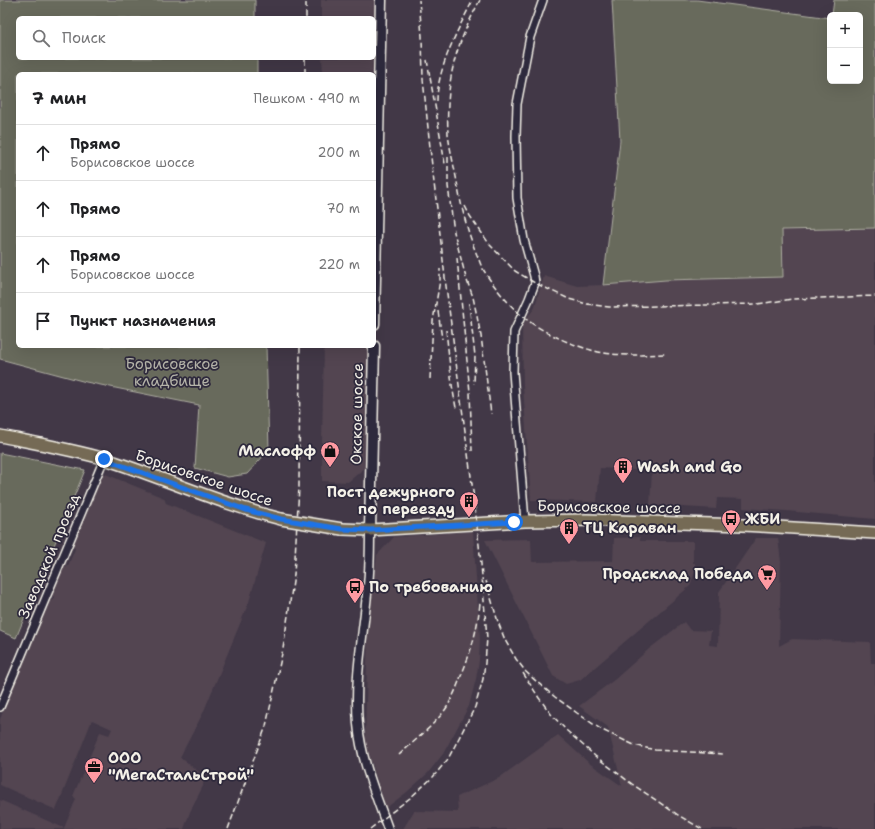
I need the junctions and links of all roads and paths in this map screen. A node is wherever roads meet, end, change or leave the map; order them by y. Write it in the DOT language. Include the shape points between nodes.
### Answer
graph roads {
  1 [pos="381,0"];
  2 [pos="543,0"];
  3 [pos="376,231"];
  4 [pos="374,348"];
  5 [pos="0,436"];
  6 [pos="104,459"];
  7 [pos="525,521"];
  8 [pos="370,530"];
  9 [pos="875,533"];
  10 [pos="0,707"];
  11 [pos="388,829"];
  1 -- 3 [label="main road"];
  2 -- 7 [label="street" via="530,37 517,104 516,130 517,198 535,283 514,332 513,372"];
  4 -- 8 [label="main road, Окское шоссе"];
  5 -- 6 [label="main road, Борисовское шоссе"];
  6 -- 8 [label="main road, Борисовское шоссе, bridge" via="246,510 281,519 342,529"];
  6 -- 10 [label="street, Заводской проезд"];
  7 -- 8 [label="main road, Борисовское шоссе"];
  7 -- 9 [label="main road, Борисовское шоссе" via="587,520 744,525"];
  8 -- 11 [label="street" via="369,580 356,703 361,744 371,783"];
}
